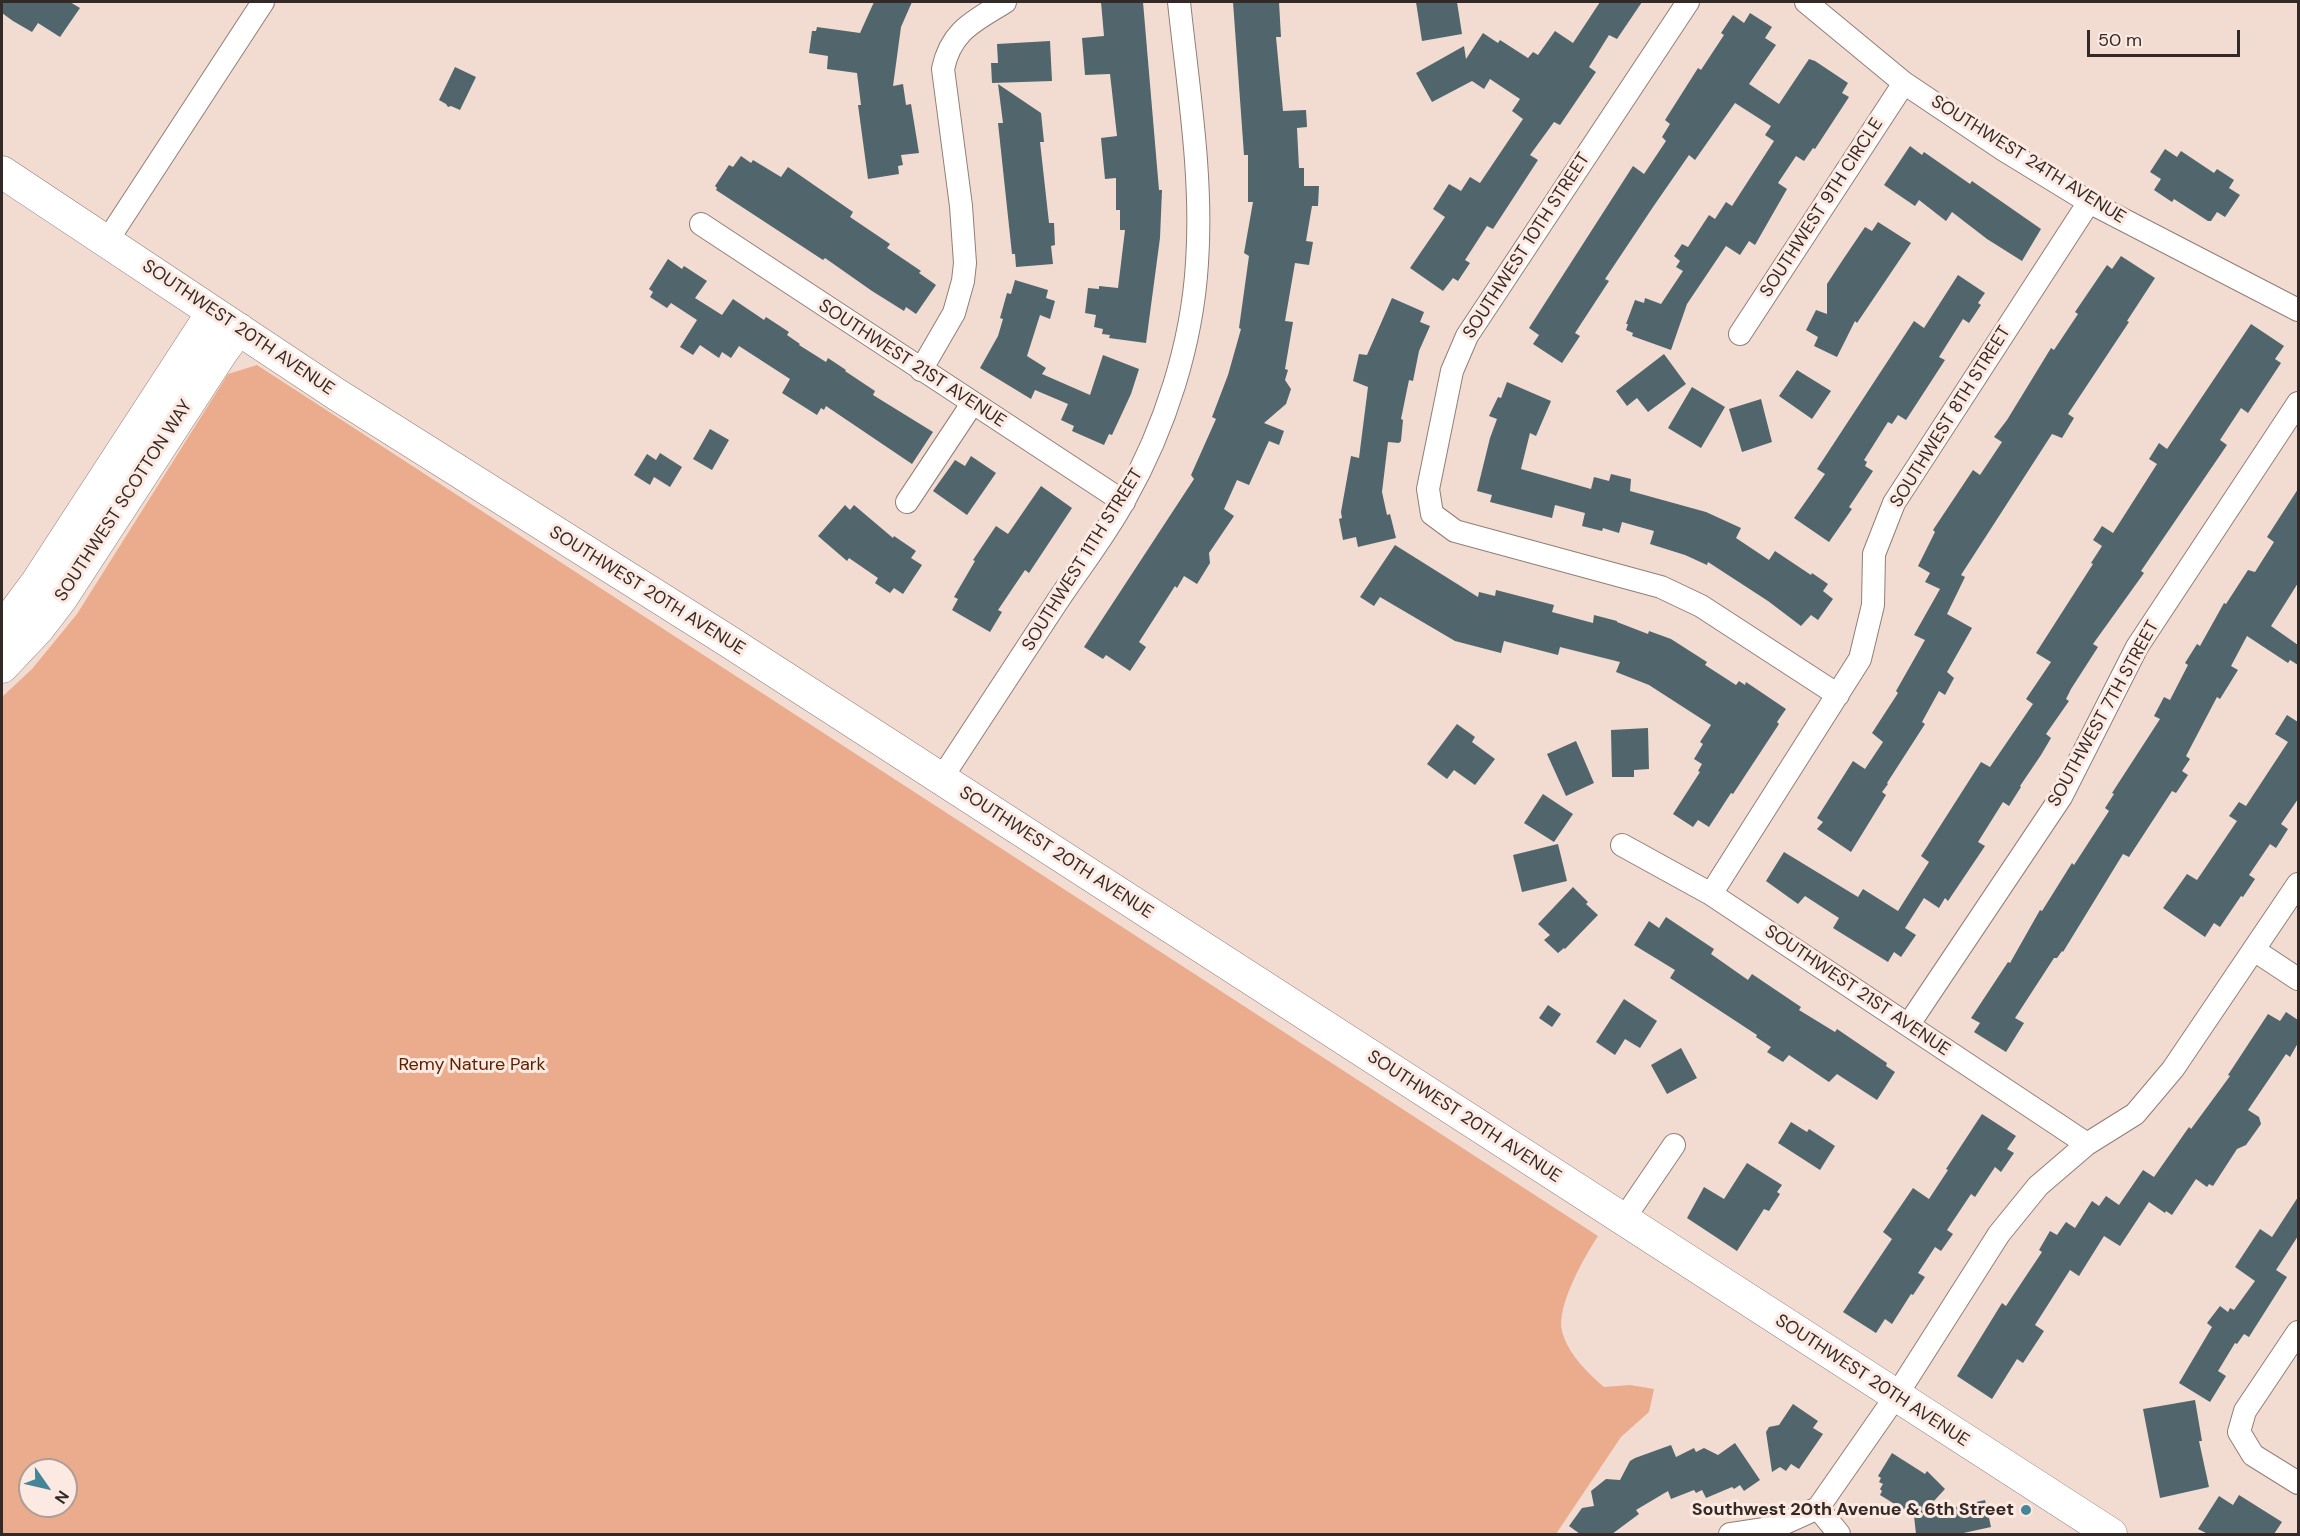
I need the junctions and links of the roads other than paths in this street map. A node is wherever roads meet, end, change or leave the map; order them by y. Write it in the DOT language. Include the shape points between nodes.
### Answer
graph roads {
  1 [pos="263,2"];
  2 [pos="1005,2"];
  3 [pos="1179,2"];
  4 [pos="1688,2"];
  5 [pos="1806,2"];
  6 [pos="1904,83"];
  7 [pos="2,172"];
  8 [pos="2089,202"];
  9 [pos="701,224"];
  10 [pos="107,241"];
  11 [pos="2298,310"];
  12 [pos="213,313"];
  13 [pos="239,329"];
  14 [pos="1740,334"];
  15 [pos="921,370"];
  16 [pos="2298,403"];
  17 [pos="972,404"];
  18 [pos="907,502"];
  19 [pos="1124,502"];
  20 [pos="2,629"];
  21 [pos="2,667"];
  22 [pos="1838,696"];
  23 [pos="941,778"];
  24 [pos="1622,845"];
  25 [pos="2298,884"];
  26 [pos="1712,894"];
  27 [pos="2254,950"];
  28 [pos="2298,979"];
  29 [pos="1909,1024"];
  30 [pos="2087,1144"];
  31 [pos="1674,1145"];
  32 [pos="1623,1220"];
  33 [pos="2298,1332"];
  34 [pos="1896,1396"];
  35 [pos="2298,1483"];
  36 [pos="1818,1508"];
  37 [pos="1730,1534"];
  38 [pos="1839,1534"];
  39 [pos="2111,1534"];
  1 -- 10 [label="street"];
  2 -- 15 [label="street" via="965,27 950,46 944,69 965,263 954,313"];
  3 -- 19 [label="street, SOUTHWEST 11TH STREET" via="1198,197 1197,266 1183,352 1170,399"];
  4 -- 22 [label="street, SOUTHWEST 10TH STREET" via="1467,336 1452,371 1428,489 1432,514 1455,531 1661,587 1701,606"];
  5 -- 6 [label="street, SOUTHWEST 24TH AVENUE"];
  6 -- 8 [label="street, SOUTHWEST 24TH AVENUE"];
  6 -- 14 [label="street, SOUTHWEST 9TH CIRCLE"];
  7 -- 10 [label="street, SOUTHWEST 20TH AVENUE"];
  8 -- 11 [label="street, SOUTHWEST 24TH AVENUE"];
  8 -- 22 [label="street, SOUTHWEST 8TH STREET" via="1894,502 1874,554 1873,604 1860,659"];
  9 -- 15 [label="street, SOUTHWEST 21ST AVENUE"];
  10 -- 12 [label="street, SOUTHWEST 20TH AVENUE"];
  12 -- 13 [label="street, SOUTHWEST 20TH AVENUE"];
  12 -- 20 [label="street, SOUTHWEST SCOTTON WAY" via="37,582"];
  13 -- 21 [label="street, SOUTHWEST SCOTTON WAY" via="61,600"];
  13 -- 23 [label="street, SOUTHWEST 20TH AVENUE"];
  15 -- 17 [label="street, SOUTHWEST 21ST AVENUE"];
  16 -- 29 [label="street, SOUTHWEST 7TH STREET" via="2138,647 2061,797"];
  17 -- 18 [label="street"];
  17 -- 19 [label="street, SOUTHWEST 21ST AVENUE"];
  19 -- 23 [label="street, SOUTHWEST 11TH STREET"];
  22 -- 26 [label="street, SOUTHWEST 8TH STREET"];
  23 -- 32 [label="street, SOUTHWEST 20TH AVENUE"];
  24 -- 26 [label="street, SOUTHWEST 21ST AVENUE"];
  25 -- 27 [label="street"];
  26 -- 29 [label="street, SOUTHWEST 21ST AVENUE"];
  27 -- 28 [label="street"];
  27 -- 30 [label="street" via="2173,1069 2135,1114"];
  29 -- 30 [label="street, SOUTHWEST 21ST AVENUE"];
  30 -- 34 [label="street" via="2038,1186 1999,1234"];
  31 -- 32 [label="street"];
  32 -- 34 [label="street, SOUTHWEST 20TH AVENUE"];
  33 -- 35 [label="street" via="2245,1411 2239,1431 2253,1455"];
  34 -- 36 [label="street"];
  34 -- 39 [label="street, SOUTHWEST 20TH AVENUE"];
  36 -- 37 [label="street" via="1776,1527"];
  36 -- 38 [label="street"];
}
